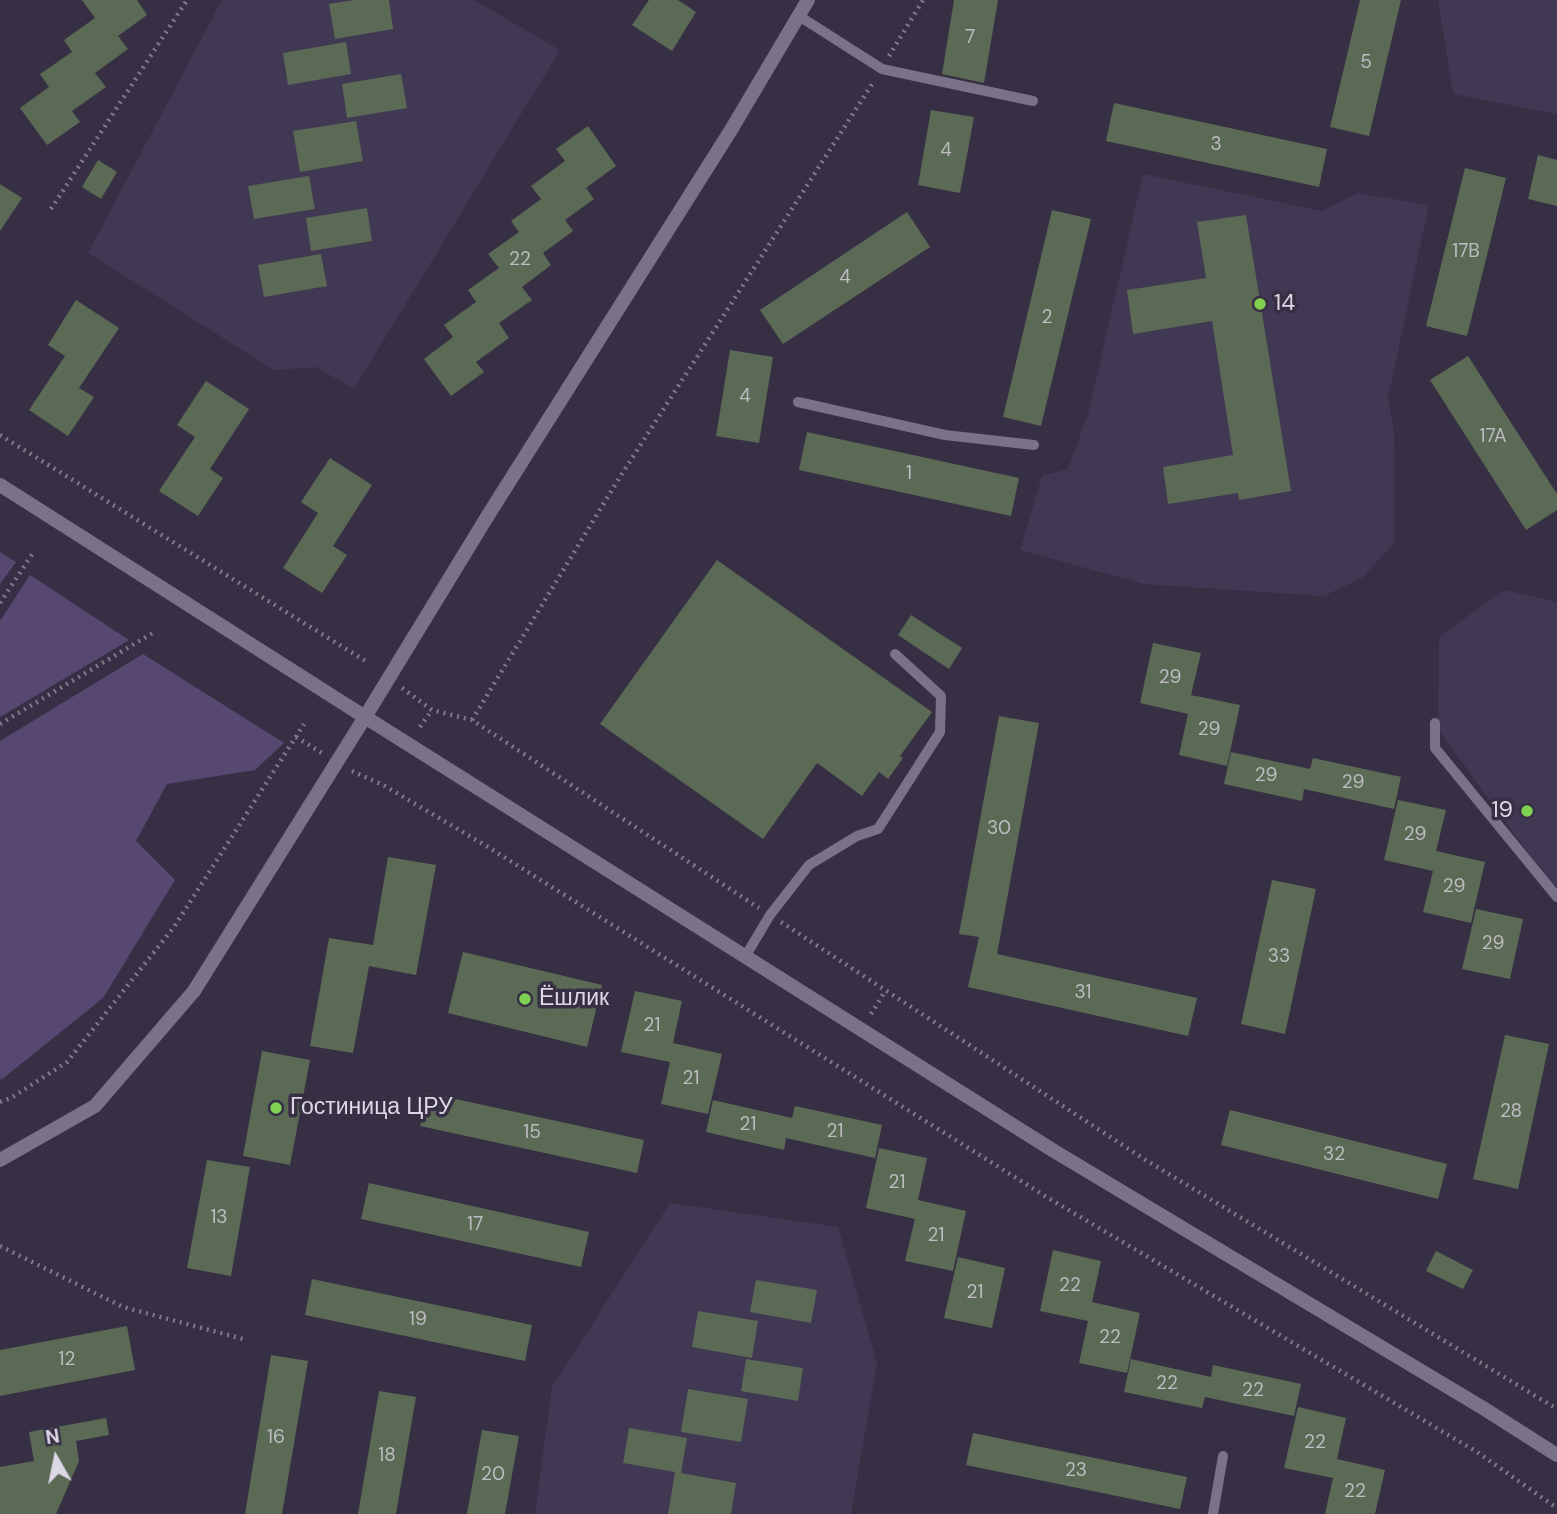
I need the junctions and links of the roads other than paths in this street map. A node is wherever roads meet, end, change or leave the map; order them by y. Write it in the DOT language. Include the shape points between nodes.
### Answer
graph roads {
  1 [pos="808,0"];
  2 [pos="799,16"];
  3 [pos="1033,101"];
  4 [pos="798,402"];
  5 [pos="1034,445"];
  6 [pos="0,485"];
  7 [pos="895,654"];
  8 [pos="365,717"];
  9 [pos="1435,723"];
  10 [pos="1557,897"];
  11 [pos="745,957"];
  12 [pos="0,1160"];
  13 [pos="1557,1455"];
  14 [pos="1223,1456"];
  15 [pos="1213,1514"];
  1 -- 2 [label="street"];
  2 -- 3 [label="lane" via="882,69"];
  2 -- 8 [label="street"];
  4 -- 5 [label="lane" via="945,435"];
  6 -- 8 [label="street"];
  7 -- 11 [label="lane" via="941,696 940,732 878,829 857,836 809,865"];
  8 -- 11 [label="street"];
  8 -- 12 [label="street" via="194,990 94,1105"];
  9 -- 10 [label="lane" via="1435,748"];
  11 -- 13 [label="street" via="1064,1157"];
  14 -- 15 [label="lane"];
}
